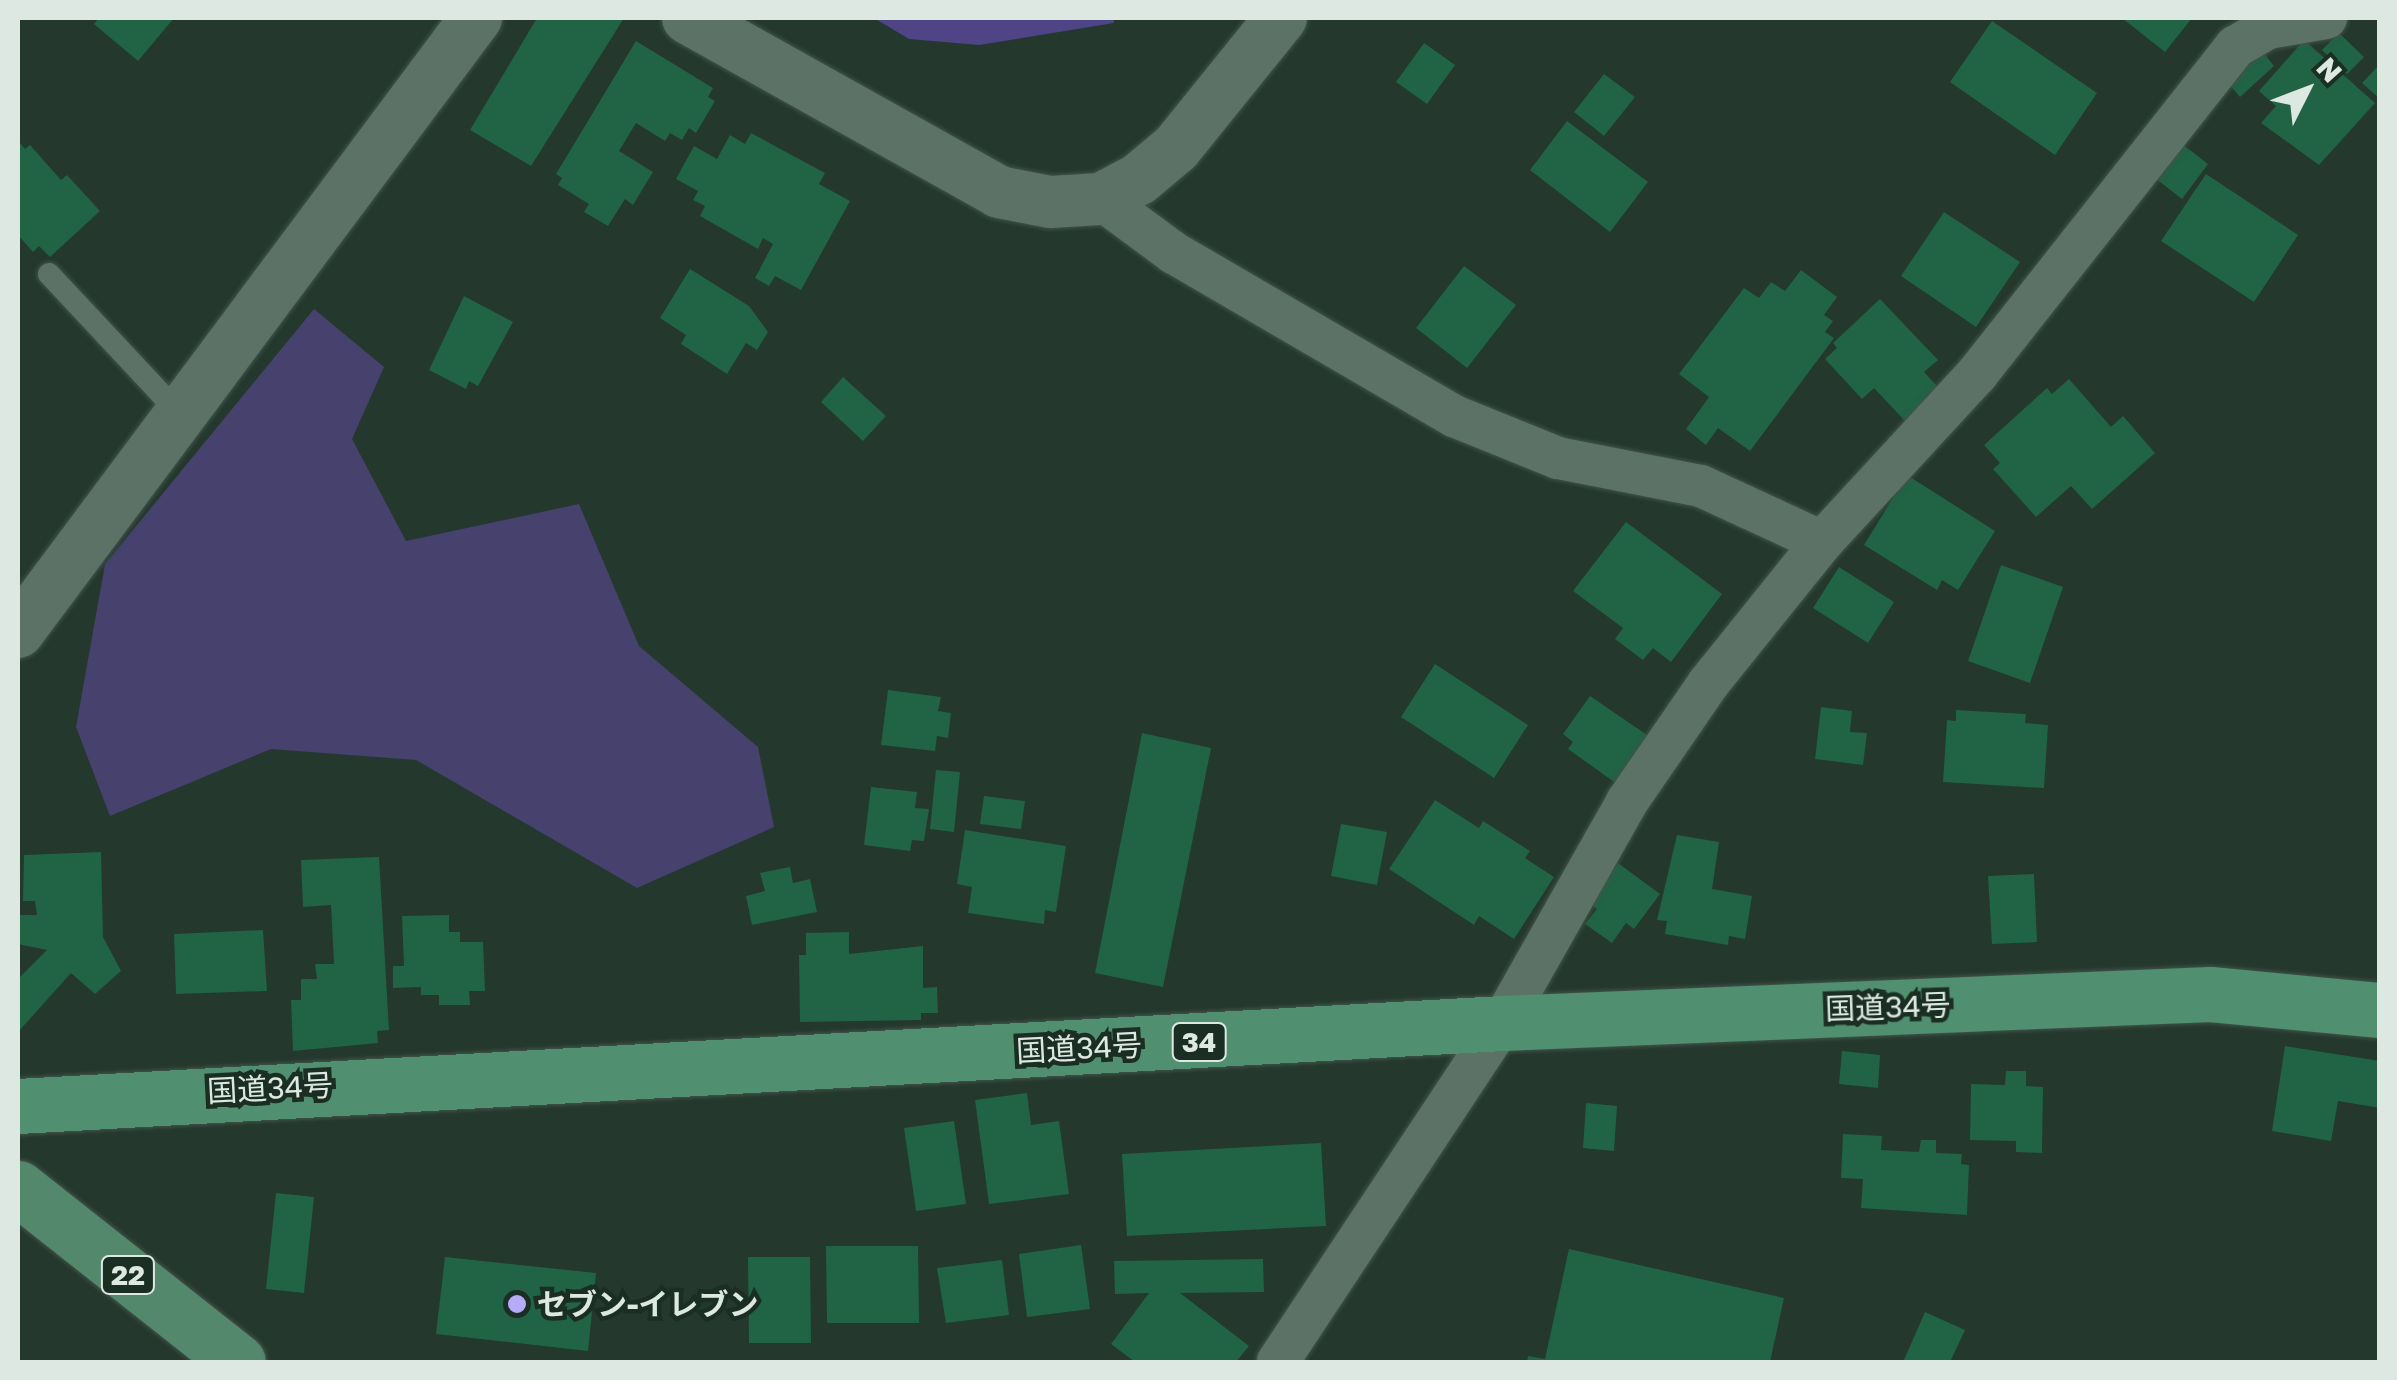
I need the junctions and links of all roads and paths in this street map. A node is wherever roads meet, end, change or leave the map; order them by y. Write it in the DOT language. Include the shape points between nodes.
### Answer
graph roads {
  1 [pos="476,18"];
  2 [pos="688,18"];
  3 [pos="1281,18"];
  4 [pos="2326,18"];
  5 [pos="1101,199"];
  6 [pos="49,274"];
  7 [pos="181,415"];
  8 [pos="1822,542"];
  9 [pos="18,632"];
  10 [pos="2380,1010"];
  11 [pos="1502,1024"];
  12 [pos="18,1106"];
  13 [pos="18,1188"];
  14 [pos="238,1362"];
  15 [pos="1278,1362"];
  1 -- 7 [label="street"];
  2 -- 5 [label="street" via="999,192 1050,202"];
  3 -- 5 [label="street" via="1176,148"];
  4 -- 8 [label="street" via="2268,28 2235,47 2001,346"];
  5 -- 8 [label="street" via="1174,252 1454,416 1558,458 1701,486"];
  6 -- 7 [label="lane"];
  7 -- 9 [label="street"];
  8 -- 11 [label="street" via="1708,684 1626,802"];
  10 -- 11 [label="highway, 国道34号 / 34" via="2210,994"];
  11 -- 12 [label="highway, 国道34号 / 34"];
  11 -- 15 [label="street"];
  13 -- 14 [label="main road, 22"];
}
